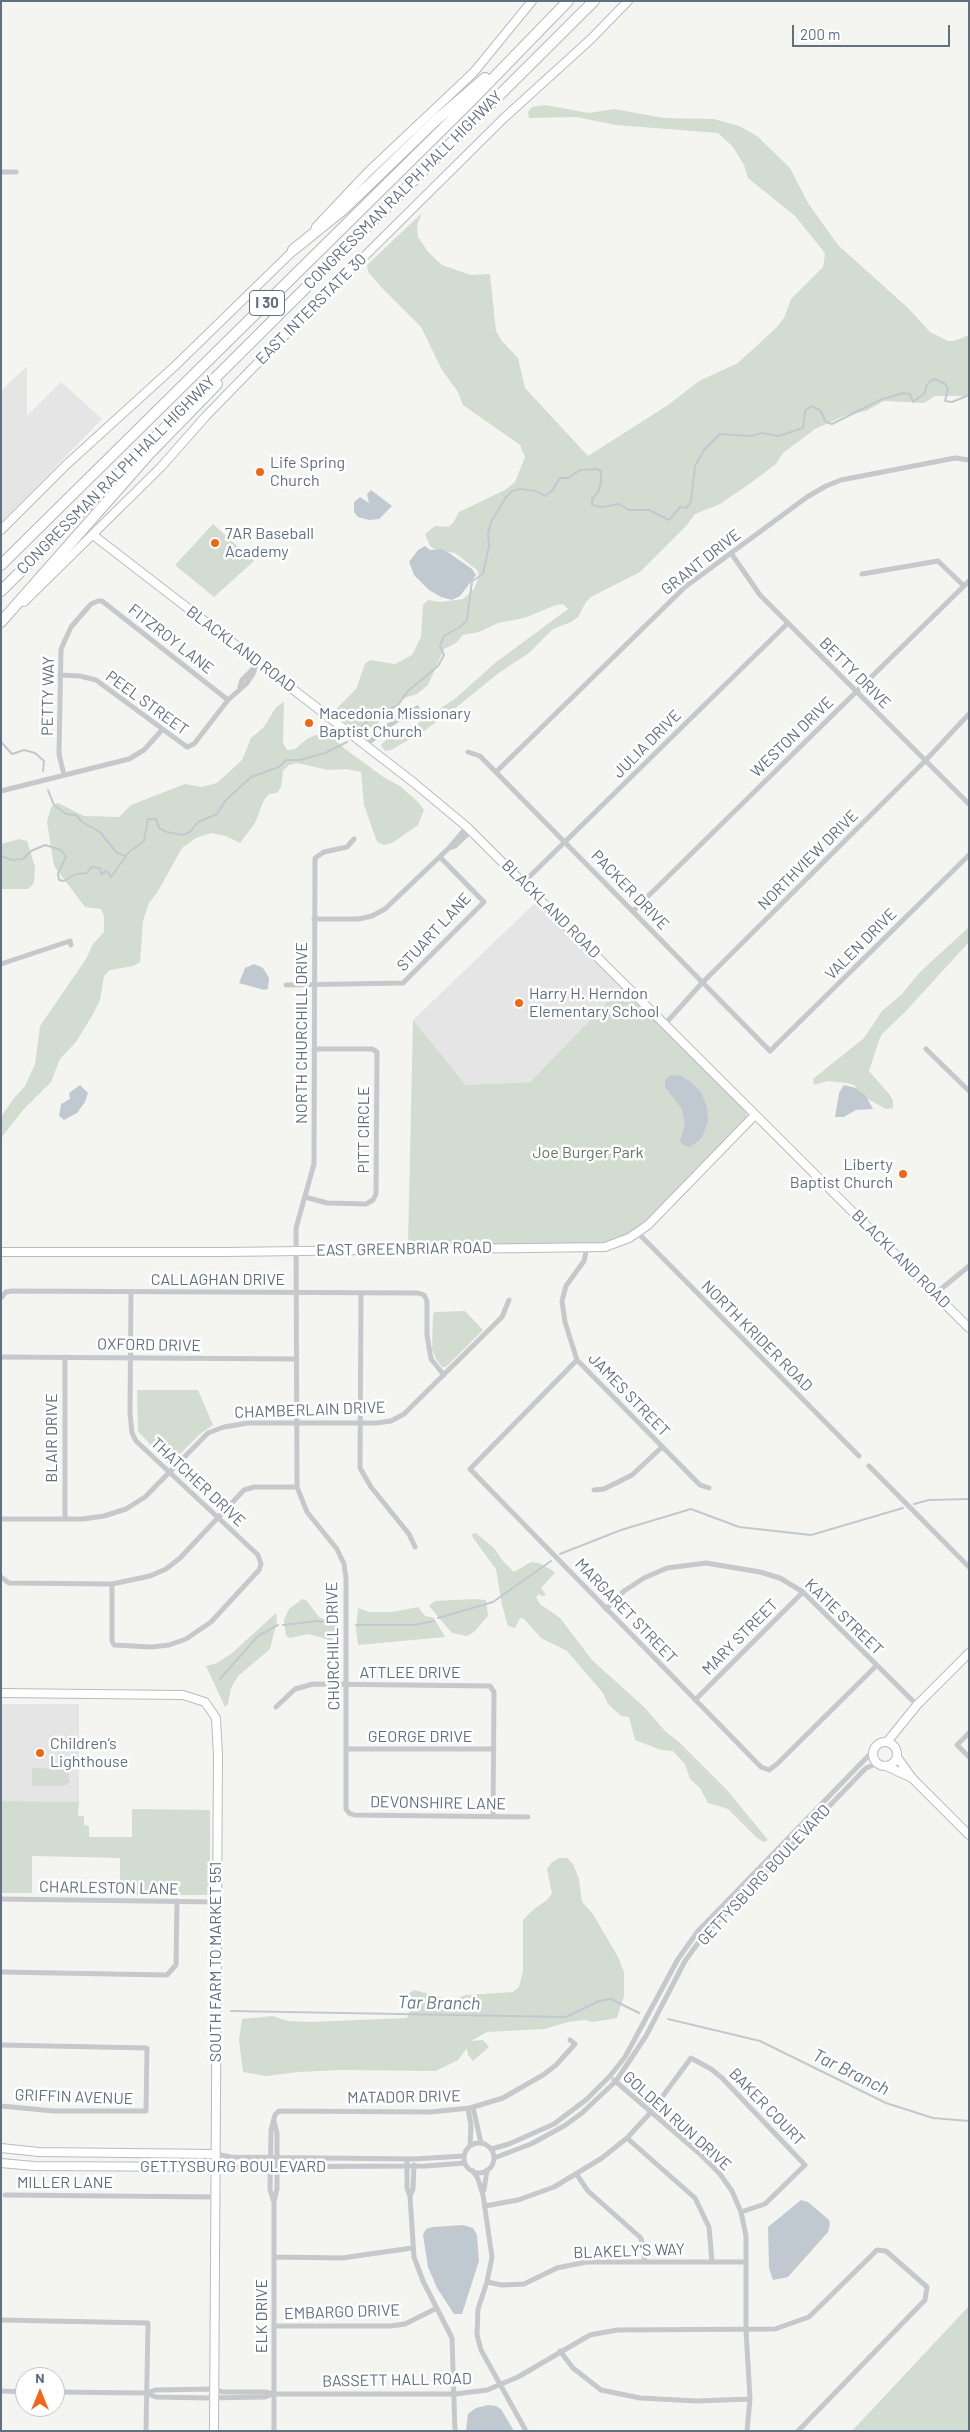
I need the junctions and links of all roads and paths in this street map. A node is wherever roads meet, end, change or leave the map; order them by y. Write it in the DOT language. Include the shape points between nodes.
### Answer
graph roads {
  1 [pos="532,1"];
  2 [pos="568,1"];
  3 [pos="628,1"];
  4 [pos="593,3"];
  5 [pos="530,39"];
  6 [pos="1,172"];
  7 [pos="16,172"];
  8 [pos="293,250"];
  9 [pos="338,254"];
  10 [pos="969,460"];
  11 [pos="1,530"];
  12 [pos="93,535"];
  13 [pos="731,554"];
  14 [pos="1,565"];
  15 [pos="862,574"];
  16 [pos="966,584"];
  17 [pos="1,591"];
  18 [pos="98,601"];
  19 [pos="1,623"];
  20 [pos="788,623"];
  21 [pos="257,665"];
  22 [pos="60,675"];
  23 [pos="856,692"];
  24 [pos="228,700"];
  25 [pos="417,708"];
  26 [pos="969,714"];
  27 [pos="162,730"];
  28 [pos="366,745"];
  29 [pos="468,752"];
  30 [pos="926,761"];
  31 [pos="496,772"];
  32 [pos="64,775"];
  33 [pos="1,791"];
  34 [pos="969,804"];
  35 [pos="469,829"];
  36 [pos="354,839"];
  37 [pos="565,842"];
  38 [pos="969,855"];
  39 [pos="440,857"];
  40 [pos="524,882"];
  41 [pos="633,911"];
  42 [pos="314,919"];
  43 [pos="71,945"];
  44 [pos="1,964"];
  45 [pos="702,982"];
  46 [pos="286,984"];
  47 [pos="314,984"];
  48 [pos="665,1024"];
  49 [pos="314,1049"];
  50 [pos="926,1049"];
  51 [pos="770,1051"];
  52 [pos="969,1091"];
  53 [pos="755,1114"];
  54 [pos="305,1197"];
  55 [pos="638,1233"];
  56 [pos="587,1247"];
  57 [pos="298,1251"];
  58 [pos="1,1252"];
  59 [pos="969,1266"];
  60 [pos="131,1292"];
  61 [pos="297,1293"];
  62 [pos="361,1293"];
  63 [pos="935,1294"];
  64 [pos="1,1298"];
  65 [pos="509,1300"];
  66 [pos="969,1328"];
  67 [pos="1,1357"];
  68 [pos="65,1357"];
  69 [pos="131,1357"];
  70 [pos="297,1359"];
  71 [pos="577,1360"];
  72 [pos="444,1375"];
  73 [pos="297,1423"];
  74 [pos="361,1423"];
  75 [pos="662,1447"];
  76 [pos="859,1456"];
  77 [pos="868,1466"];
  78 [pos="168,1473"];
  79 [pos="297,1487"];
  80 [pos="709,1488"];
  81 [pos="594,1490"];
  82 [pos="218,1517"];
  83 [pos="1,1519"];
  84 [pos="65,1519"];
  85 [pos="415,1547"];
  86 [pos="969,1567"];
  87 [pos="1,1577"];
  88 [pos="112,1584"];
  89 [pos="803,1592"];
  90 [pos="606,1609"];
  91 [pos="969,1653"];
  92 [pos="876,1666"];
  93 [pos="347,1685"];
  94 [pos="1,1693"];
  95 [pos="695,1700"];
  96 [pos="916,1705"];
  97 [pos="276,1707"];
  98 [pos="899,1730"];
  99 [pos="969,1733"];
  100 [pos="887,1742"];
  101 [pos="346,1749"];
  102 [pos="494,1749"];
  103 [pos="873,1751"];
  104 [pos="896,1753"];
  105 [pos="969,1756"];
  106 [pos="882,1764"];
  107 [pos="912,1778"];
  108 [pos="349,1813"];
  109 [pos="493,1816"];
  110 [pos="528,1817"];
  111 [pos="969,1836"];
  112 [pos="751,1874"];
  113 [pos="757,1880"];
  114 [pos="1,1899"];
  115 [pos="177,1901"];
  116 [pos="217,1902"];
  117 [pos="722,1906"];
  118 [pos="726,1911"];
  119 [pos="1,1972"];
  120 [pos="668,1979"];
  121 [pos="675,1982"];
  122 [pos="570,2040"];
  123 [pos="1,2045"];
  124 [pos="610,2076"];
  125 [pos="616,2081"];
  126 [pos="1,2106"];
  127 [pos="470,2108"];
  128 [pos="651,2112"];
  129 [pos="627,2138"];
  130 [pos="480,2143"];
  131 [pos="470,2146"];
  132 [pos="1,2148"];
  133 [pos="491,2149"];
  134 [pos="215,2154"];
  135 [pos="464,2156"];
  136 [pos="274,2158"];
  137 [pos="407,2158"];
  138 [pos="414,2158"];
  139 [pos="494,2158"];
  140 [pos="1,2163"];
  141 [pos="465,2163"];
  142 [pos="274,2166"];
  143 [pos="407,2166"];
  144 [pos="414,2166"];
  145 [pos="215,2167"];
  146 [pos="487,2170"];
  147 [pos="473,2171"];
  148 [pos="577,2174"];
  149 [pos="5,2195"];
  150 [pos="484,2195"];
  151 [pos="410,2196"];
  152 [pos="215,2197"];
  153 [pos="485,2206"];
  154 [pos="741,2212"];
  155 [pos="412,2248"];
  156 [pos="274,2257"];
  157 [pos="645,2262"];
  158 [pos="712,2262"];
  159 [pos="746,2262"];
  160 [pos="487,2282"];
  161 [pos="437,2308"];
  162 [pos="1,2320"];
  163 [pos="274,2326"];
  164 [pos="746,2330"];
  165 [pos="560,2351"];
  166 [pos="500,2385"];
  167 [pos="1,2391"];
  168 [pos="15,2392"];
  169 [pos="65,2392"];
  170 [pos="146,2393"];
  171 [pos="214,2393"];
  172 [pos="274,2394"];
  173 [pos="455,2394"];
  174 [pos="750,2399"];
  175 [pos="146,2431"];
  176 [pos="214,2431"];
  177 [pos="274,2431"];
  178 [pos="455,2431"];
  179 [pos="526,2431"];
  180 [pos="747,2431"];
  181 [pos="798,2431"];
  1 -- 8 [label="street" via="474,72 367,173"];
  2 -- 5 [label="highway, CONGRESSMAN RALPH HALL HIGHWAY / I 30"];
  3 -- 12 [label="street, EAST INTERSTATE 30" via="497,125 279,341"];
  4 -- 9 [label="highway, CONGRESSMAN RALPH HALL HIGHWAY / I 30"];
  5 -- 8 [label="highway" via="434,122 345,208"];
  5 -- 14 [label="highway, CONGRESSMAN RALPH HALL HIGHWAY / I 30"];
  6 -- 7 [label="street"];
  8 -- 11 [label="street"];
  9 -- 17 [label="highway, CONGRESSMAN RALPH HALL HIGHWAY / I 30"];
  9 -- 19 [label="highway" via="150,453"];
  10 -- 13 [label="street, GRANT DRIVE" via="955,458 834,482 807,497"];
  12 -- 19 [label="street, EAST INTERSTATE 30"];
  12 -- 21 [label="street, BLACKLAND ROAD"];
  13 -- 20 [label="street, BETTY DRIVE" via="760,595"];
  13 -- 31 [label="street, GRANT DRIVE" via="685,587"];
  15 -- 16 [label="street" via="938,561"];
  16 -- 23 [label="street, WESTON DRIVE"];
  18 -- 22 [label="street, PETTY WAY" via="86,609 65,636"];
  18 -- 24 [label="street, FITZROY LANE"];
  20 -- 23 [label="street, BETTY DRIVE"];
  20 -- 37 [label="street, JULIA DRIVE"];
  21 -- 24 [label="street" via="253,674"];
  21 -- 28 [label="street, BLACKLAND ROAD"];
  22 -- 27 [label="street, PEEL STREET" via="96,680"];
  22 -- 32 [label="street, PETTY WAY" via="59,754"];
  23 -- 30 [label="street, BETTY DRIVE"];
  23 -- 41 [label="street, WESTON DRIVE"];
  24 -- 27 [label="street, PEEL STREET" via="190,747 183,746"];
  25 -- 28 [label="street"];
  26 -- 30 [label="street, NORTHVIEW DRIVE"];
  27 -- 32 [label="street" via="144,750 129,759"];
  28 -- 35 [label="street, BLACKLAND ROAD"];
  29 -- 31 [label="street, PACKER DRIVE" via="480,756"];
  30 -- 34 [label="street, BETTY DRIVE"];
  30 -- 45 [label="street, NORTHVIEW DRIVE"];
  31 -- 37 [label="street, PACKER DRIVE"];
  32 -- 33 [label="street"];
  35 -- 39 [label="street" via="455,846"];
  35 -- 40 [label="street, BLACKLAND ROAD"];
  36 -- 42 [label="street, NORTH CHURCHILL DRIVE" via="347,847 320,853 315,858"];
  37 -- 40 [label="street, JULIA DRIVE"];
  37 -- 41 [label="street, PACKER DRIVE"];
  38 -- 51 [label="street, VALEN DRIVE"];
  39 -- 42 [label="street" via="385,910 372,916"];
  39 -- 47 [label="street, STUART LANE" via="484,902 409,978 394,984"];
  40 -- 48 [label="street, BLACKLAND ROAD"];
  41 -- 45 [label="street, PACKER DRIVE"];
  42 -- 47 [label="street, NORTH CHURCHILL DRIVE"];
  43 -- 44 [label="street" via="70,941"];
  45 -- 48 [label="street, NORTHVIEW DRIVE"];
  45 -- 51 [label="street, PACKER DRIVE"];
  46 -- 47 [label="street, STUART LANE"];
  47 -- 49 [label="street, NORTH CHURCHILL DRIVE"];
  48 -- 53 [label="street, BLACKLAND ROAD"];
  49 -- 54 [label="street, NORTH CHURCHILL DRIVE" via="314,1168"];
  49 -- 54 [label="street, PITT CIRCLE" via="370,1049 376,1052 376,1194 366,1204 327,1203"];
  50 -- 52 [label="street"];
  53 -- 55 [label="street, EAST GREENBRIAR ROAD"];
  53 -- 63 [label="street, BLACKLAND ROAD"];
  54 -- 57 [label="street, NORTH CHURCHILL DRIVE" via="296,1225"];
  55 -- 56 [label="street, EAST GREENBRIAR ROAD" via="610,1246"];
  55 -- 76 [label="street, NORTH KRIDER ROAD"];
  56 -- 57 [label="street, EAST GREENBRIAR ROAD"];
  56 -- 71 [label="street, JAMES STREET" via="584,1261 566,1286 562,1301"];
  57 -- 58 [label="street, EAST GREENBRIAR ROAD"];
  57 -- 61 [label="street, CHURCHILL DRIVE"];
  59 -- 63 [label="street"];
  60 -- 61 [label="street, CALLAGHAN DRIVE"];
  60 -- 64 [label="street, CALLAGHAN DRIVE" via="9,1291"];
  60 -- 69 [label="street, THATCHER DRIVE"];
  61 -- 62 [label="street, CALLAGHAN DRIVE"];
  61 -- 70 [label="street, CHURCHILL DRIVE"];
  62 -- 72 [label="street, CALLAGHAN DRIVE" via="418,1293 426,1298 428,1347 431,1359"];
  62 -- 74 [label="street"];
  63 -- 66 [label="street, BLACKLAND ROAD"];
  65 -- 72 [label="street, CHAMBERLAIN DRIVE" via="502,1317"];
  67 -- 68 [label="street, OXFORD DRIVE"];
  68 -- 69 [label="street, OXFORD DRIVE"];
  68 -- 84 [label="street, BLAIR DRIVE"];
  69 -- 70 [label="street, OXFORD DRIVE"];
  69 -- 78 [label="street, THATCHER DRIVE" via="132,1433"];
  70 -- 73 [label="street, CHURCHILL DRIVE"];
  71 -- 75 [label="street, JAMES STREET"];
  71 -- 90 [label="street, MARGARET STREET" via="470,1469"];
  72 -- 74 [label="street, CHAMBERLAIN DRIVE" via="404,1414 391,1421"];
  73 -- 74 [label="street, CHAMBERLAIN DRIVE"];
  73 -- 78 [label="street, CHAMBERLAIN DRIVE" via="248,1423 224,1427 208,1434"];
  73 -- 79 [label="street, CHURCHILL DRIVE"];
  74 -- 85 [label="street" via="360,1468 410,1534"];
  75 -- 80 [label="street, JAMES STREET" via="700,1485"];
  75 -- 81 [label="street" via="632,1475 604,1489"];
  77 -- 86 [label="street"];
  78 -- 82 [label="street, THATCHER DRIVE"];
  78 -- 84 [label="street, CHAMBERLAIN DRIVE" via="145,1497 126,1509 104,1516"];
  79 -- 82 [label="street" via="244,1490"];
  79 -- 93 [label="street, CHURCHILL DRIVE" via="307,1512 337,1549 344,1564 348,1589"];
  82 -- 88 [label="street" via="166,1569"];
  82 -- 88 [label="street, THATCHER DRIVE" via="260,1558 262,1564 211,1622 186,1639 151,1647 114,1645"];
  83 -- 84 [label="street, CHAMBERLAIN DRIVE"];
  87 -- 88 [label="street" via="7,1582"];
  89 -- 90 [label="street, KATIE STREET" via="780,1578 760,1572 690,1564 667,1568 644,1578 624,1591"];
  89 -- 92 [label="street, KATIE STREET"];
  89 -- 95 [label="street, MARY STREET"];
  90 -- 95 [label="street, MARGARET STREET"];
  91 -- 96 [label="street"];
  92 -- 95 [label="street, MARGARET STREET" via="769,1770 761,1767"];
  92 -- 96 [label="street, KATIE STREET"];
  93 -- 97 [label="street, ATTLEE DRIVE" via="301,1686"];
  93 -- 101 [label="street, CHURCHILL DRIVE"];
  93 -- 102 [label="street, ATTLEE DRIVE" via="492,1688"];
  94 -- 116 [label="street, SOUTH FARM TO MARKET 551" via="163,1694 194,1697 205,1702 216,1718 218,1732"];
  96 -- 98 [label="street"];
  98 -- 100 [label="street"];
  98 -- 104 [label="street"];
  99 -- 105 [label="street" via="957,1744"];
  100 -- 103 [label="street" via="877,1744"];
  100 -- 104 [label="street"];
  101 -- 102 [label="street, GEORGE DRIVE"];
  101 -- 108 [label="street, CHURCHILL DRIVE" via="345,1806"];
  102 -- 109 [label="street"];
  103 -- 106 [label="street" via="874,1759"];
  103 -- 112 [label="street, GETTYSBURG BOULEVARD"];
  104 -- 106 [label="street" via="894,1762"];
  104 -- 107 [label="street"];
  106 -- 107 [label="street"];
  106 -- 113 [label="street, GETTYSBURG BOULEVARD" via="866,1768"];
  107 -- 111 [label="street"];
  108 -- 109 [label="street, DEVONSHIRE LANE"];
  109 -- 110 [label="street, DEVONSHIRE LANE"];
  112 -- 113 [label="street"];
  112 -- 117 [label="street, GETTYSBURG BOULEVARD"];
  113 -- 118 [label="street, GETTYSBURG BOULEVARD"];
  114 -- 115 [label="street, CHARLESTON LANE"];
  115 -- 116 [label="street, CHARLESTON LANE"];
  115 -- 119 [label="street" via="176,1966 168,1975"];
  116 -- 134 [label="street, SOUTH FARM TO MARKET 551"];
  117 -- 118 [label="street"];
  117 -- 120 [label="street, GETTYSBURG BOULEVARD" via="698,1931"];
  118 -- 121 [label="street, GETTYSBURG BOULEVARD" via="701,1939"];
  120 -- 121 [label="street"];
  120 -- 124 [label="street, GETTYSBURG BOULEVARD" via="626,2057"];
  121 -- 125 [label="street, GETTYSBURG BOULEVARD" via="646,2036"];
  122 -- 127 [label="street, MATADOR DRIVE" via="575,2044 543,2075 503,2098"];
  123 -- 126 [label="street, GRIFFIN AVENUE" via="147,2048 146,2111 54,2111"];
  124 -- 125 [label="street, GOLDEN RUN DRIVE"];
  124 -- 133 [label="street, GETTYSBURG BOULEVARD" via="554,2124"];
  125 -- 128 [label="street, GOLDEN RUN DRIVE"];
  125 -- 139 [label="street, GETTYSBURG BOULEVARD" via="564,2126 532,2144"];
  127 -- 130 [label="street"];
  127 -- 131 [label="street"];
  127 -- 136 [label="street, MATADOR DRIVE" via="431,2112 282,2110 275,2115"];
  128 -- 129 [label="street"];
  128 -- 154 [label="street, GOLDEN RUN DRIVE" via="720,2174"];
  128 -- 154 [label="street, BAKER COURT" via="691,2058 722,2078 806,2165 770,2200"];
  129 -- 148 [label="street"];
  129 -- 158 [label="street" via="683,2185 703,2211 709,2227"];
  130 -- 131 [label="street"];
  130 -- 133 [label="street"];
  131 -- 135 [label="street"];
  132 -- 134 [label="street, GETTYSBURG BOULEVARD" via="39,2152"];
  133 -- 139 [label="street"];
  134 -- 136 [label="street, GETTYSBURG BOULEVARD"];
  134 -- 145 [label="street, SOUTH FARM TO MARKET 551"];
  135 -- 138 [label="street, GETTYSBURG BOULEVARD"];
  135 -- 141 [label="street"];
  136 -- 137 [label="street, GETTYSBURG BOULEVARD"];
  136 -- 142 [label="street, ELK DRIVE"];
  137 -- 138 [label="street, GETTYSBURG BOULEVARD"];
  137 -- 143 [label="street"];
  138 -- 144 [label="street"];
  139 -- 146 [label="street"];
  140 -- 145 [label="street, GETTYSBURG BOULEVARD"];
  141 -- 144 [label="street, GETTYSBURG BOULEVARD"];
  141 -- 147 [label="street"];
  142 -- 143 [label="street, GETTYSBURG BOULEVARD"];
  142 -- 145 [label="street, GETTYSBURG BOULEVARD"];
  142 -- 156 [label="street, ELK DRIVE" via="270,2190 274,2202"];
  143 -- 144 [label="street, GETTYSBURG BOULEVARD"];
  143 -- 151 [label="street"];
  144 -- 151 [label="street" via="414,2189"];
  145 -- 152 [label="street, SOUTH FARM TO MARKET 551"];
  146 -- 147 [label="street"];
  146 -- 150 [label="street"];
  147 -- 150 [label="street"];
  148 -- 153 [label="street" via="554,2187 518,2200"];
  148 -- 157 [label="street" via="588,2191 641,2238"];
  149 -- 152 [label="street, MILLER LANE"];
  150 -- 153 [label="street"];
  151 -- 155 [label="street"];
  152 -- 171 [label="street, SOUTH FARM TO MARKET 551"];
  153 -- 160 [label="street" via="492,2257"];
  154 -- 159 [label="street, GOLDEN RUN DRIVE" via="746,2236"];
  155 -- 156 [label="street" via="342,2258"];
  155 -- 161 [label="street" via="423,2281"];
  156 -- 163 [label="street, ELK DRIVE"];
  157 -- 158 [label="street, BLAKELY'S WAY"];
  157 -- 160 [label="street, BLAKELY'S WAY" via="579,2263 557,2268 524,2284"];
  158 -- 159 [label="street, BLAKELY'S WAY"];
  159 -- 164 [label="street, GOLDEN RUN DRIVE"];
  160 -- 166 [label="street" via="478,2309 477,2335 481,2350"];
  161 -- 163 [label="street, EMBARGO DRIVE" via="405,2324 391,2326"];
  161 -- 173 [label="street" via="452,2338"];
  162 -- 170 [label="street" via="148,2323"];
  163 -- 172 [label="street, ELK DRIVE"];
  164 -- 165 [label="street, BASSETT HALL ROAD" via="602,2332 576,2341"];
  164 -- 174 [label="street, GOLDEN RUN DRIVE"];
  164 -- 181 [label="street, BASSETT HALL ROAD" via="775,2329 809,2317 877,2250 886,2251 927,2287 926,2300"];
  165 -- 166 [label="street, BASSETT HALL ROAD"];
  165 -- 174 [label="street" via="573,2368 601,2390 640,2398"];
  166 -- 173 [label="street, BASSETT HALL ROAD"];
  166 -- 179 [label="street"];
  167 -- 168 [label="street"];
  169 -- 170 [label="street, BASSETT HALL ROAD"];
  170 -- 171 [label="street, BASSETT HALL ROAD" via="155,2390"];
  170 -- 171 [label="street, BASSETT HALL ROAD" via="156,2397"];
  170 -- 175 [label="street"];
  171 -- 172 [label="street, BASSETT HALL ROAD"];
  171 -- 176 [label="street, SOUTH FARM TO MARKET 551"];
  172 -- 173 [label="street, BASSETT HALL ROAD"];
  172 -- 177 [label="street, ELK DRIVE"];
  173 -- 178 [label="street"];
  174 -- 180 [label="street, GOLDEN RUN DRIVE"];
}
